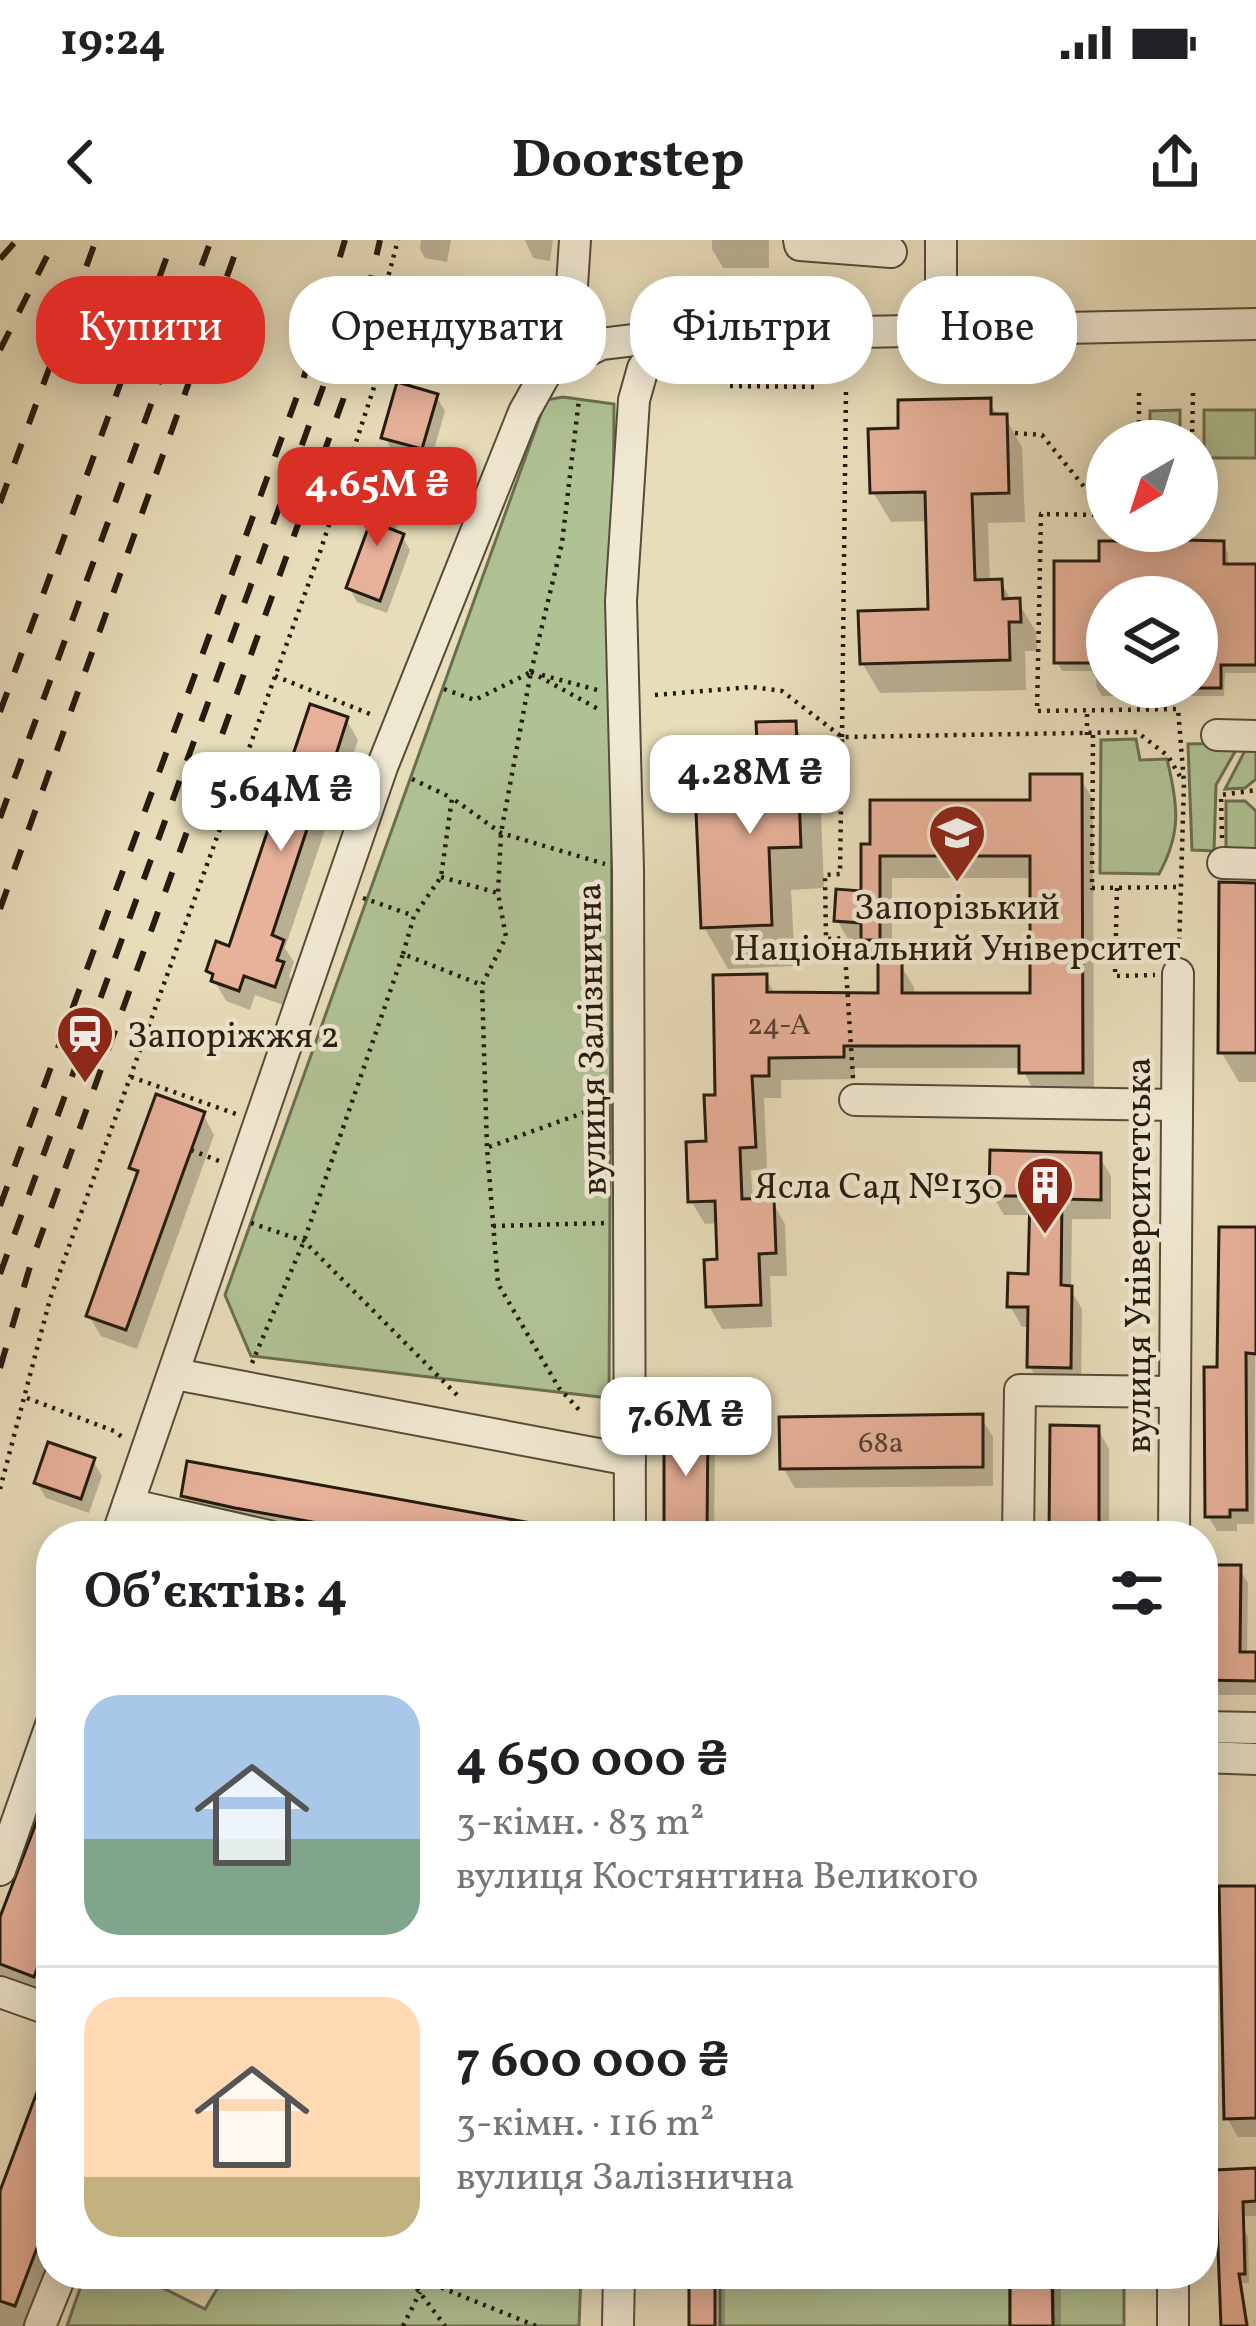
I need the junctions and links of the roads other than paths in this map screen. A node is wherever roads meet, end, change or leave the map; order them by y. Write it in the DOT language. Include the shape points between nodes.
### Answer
graph roads {
  1 [pos="575,240"];
  2 [pos="799,240"];
  3 [pos="941,240"];
  4 [pos="891,252"];
  5 [pos="573,276"];
  6 [pos="941,276"];
  7 [pos="1256,324"];
  8 [pos="873,332"];
  9 [pos="539,384"];
  10 [pos="638,384"];
  11 [pos="1217,735"];
  12 [pos="1256,736"];
  13 [pos="1223,863"];
  14 [pos="1256,863"];
  15 [pos="1178,974"];
  16 [pos="855,1100"];
  17 [pos="1177,1105"];
  18 [pos="175,1374"];
  19 [pos="1175,1392"];
  20 [pos="630,1460"];
  21 [pos="128,1504"];
  22 [pos="122,1521"];
  23 [pos="189,1521"];
  24 [pos="630,1521"];
  25 [pos="1018,1521"];
  26 [pos="1174,1521"];
  27 [pos="1218,1727"];
  28 [pos="1256,1728"];
  29 [pos="1218,1758"];
  30 [pos="1256,1759"];
  31 [pos="36,1767"];
  32 [pos="0,1869"];
  33 [pos="0,1992"];
  34 [pos="36,2005"];
  35 [pos="55,2289"];
  36 [pos="619,2289"];
  37 [pos="1173,2289"];
  38 [pos="40,2326"];
  39 [pos="618,2326"];
  40 [pos="1174,2326"];
  1 -- 5 [label="street"];
  2 -- 4 [label="street"];
  3 -- 6 [label="street"];
  7 -- 8 [label="street"];
  9 -- 18 [label="street" via="382,767"];
  10 -- 20 [label="street, вулиця Залізнична" via="621,601"];
  11 -- 12 [label="street"];
  13 -- 14 [label="street"];
  15 -- 17 [label="street, вулиця Університетська"];
  16 -- 17 [label="street"];
  17 -- 19 [label="street, вулиця Університетська"];
  18 -- 20 [label="street"];
  18 -- 21 [label="street"];
  19 -- 25 [label="street" via="1020,1390"];
  19 -- 26 [label="street, вулиця Університетська"];
  20 -- 24 [label="street, вулиця Залізнична"];
  21 -- 22 [label="street"];
  21 -- 23 [label="street"];
  27 -- 28 [label="street"];
  29 -- 30 [label="street"];
  31 -- 32 [label="street"];
  33 -- 34 [label="street"];
  35 -- 38 [label="street"];
  36 -- 39 [label="street"];
  37 -- 40 [label="street"];
}
